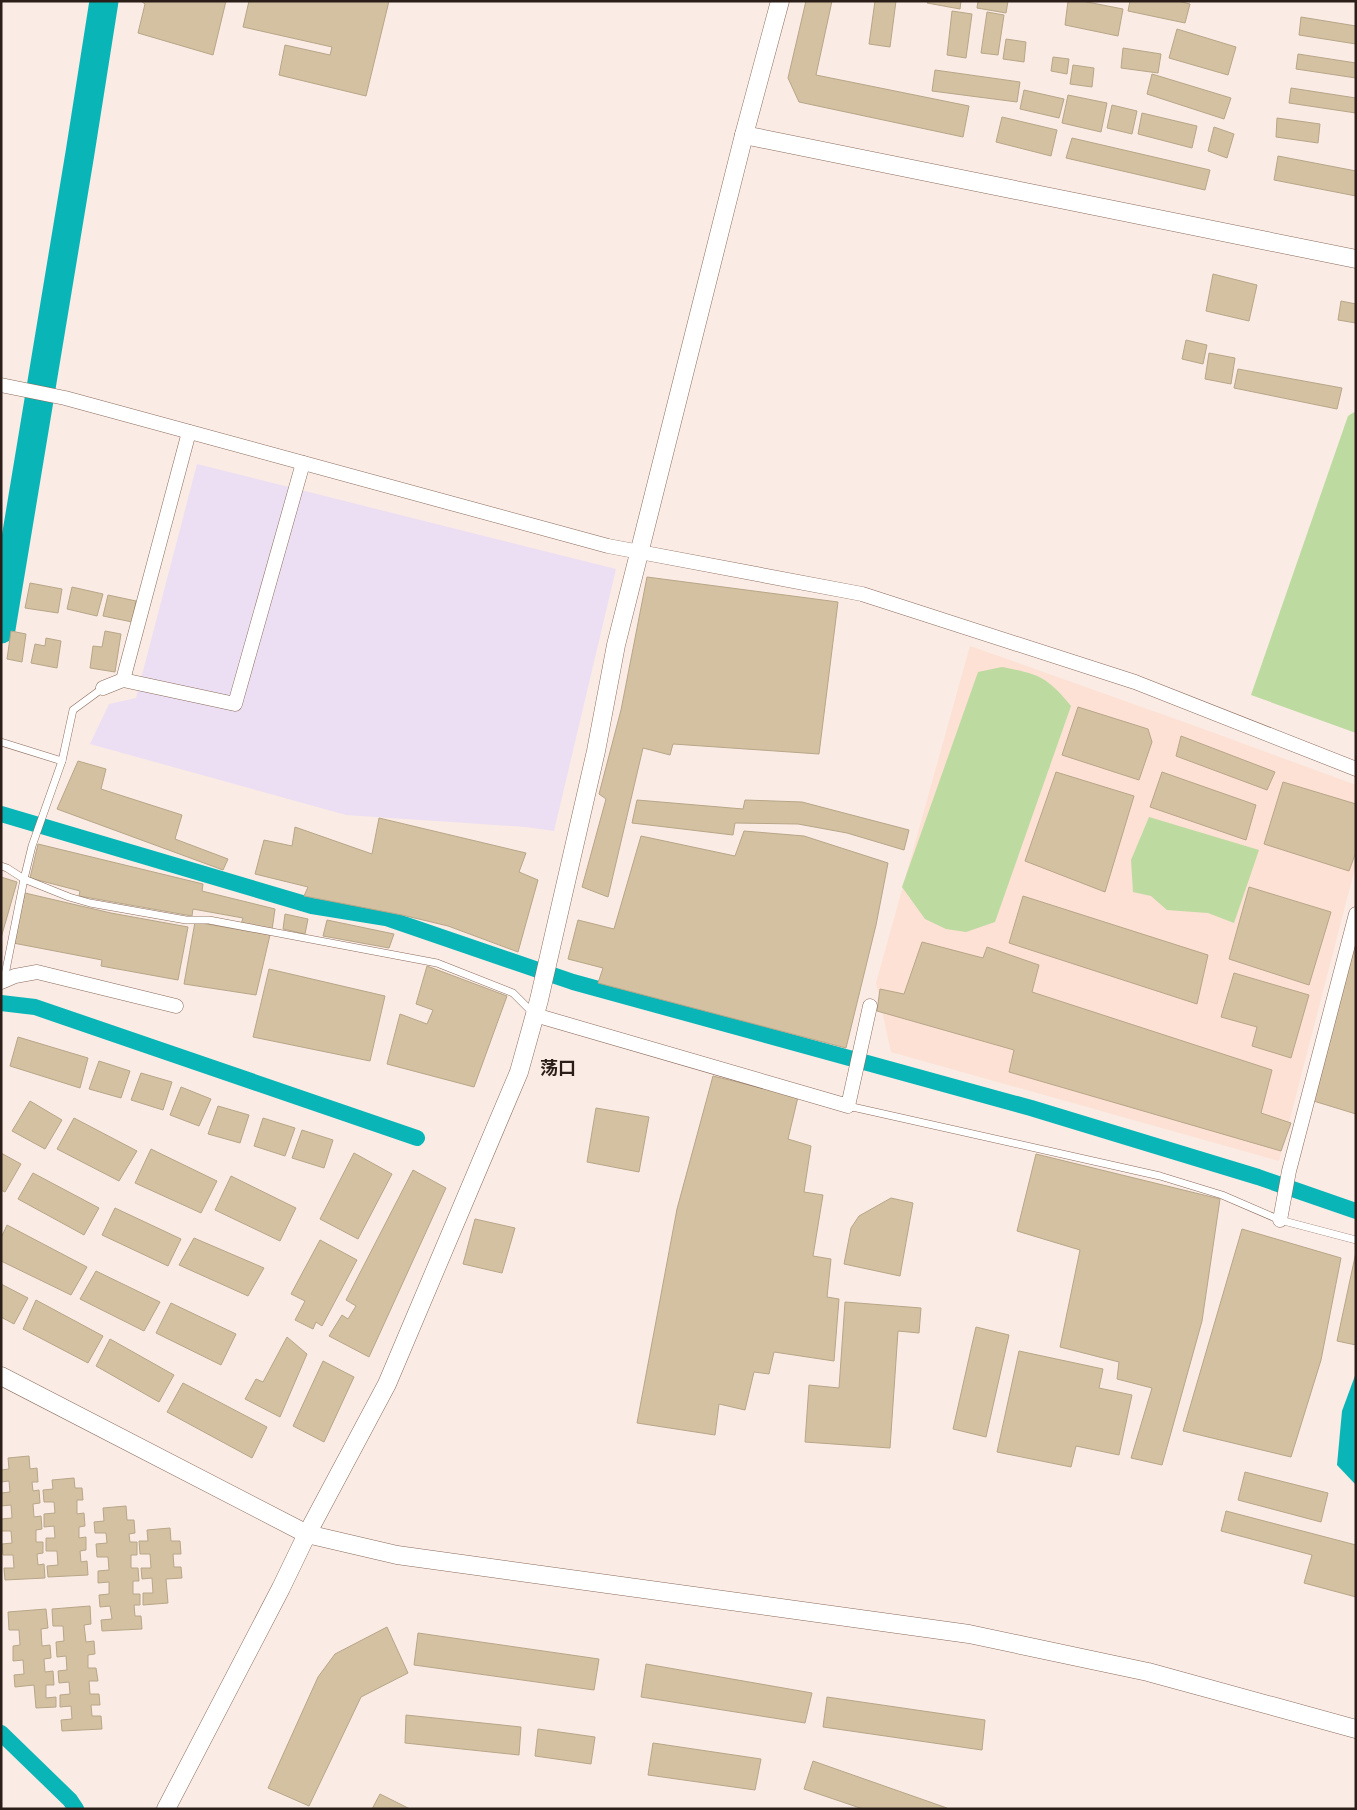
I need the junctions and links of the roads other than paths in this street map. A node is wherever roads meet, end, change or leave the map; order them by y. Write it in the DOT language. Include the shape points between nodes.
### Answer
graph roads {
  1 [pos="780,1"];
  2 [pos="744,135"];
  3 [pos="1356,260"];
  4 [pos="3,385"];
  5 [pos="189,432"];
  6 [pos="303,463"];
  7 [pos="639,552"];
  8 [pos="123,680"];
  9 [pos="103,688"];
  10 [pos="1,742"];
  11 [pos="62,761"];
  12 [pos="1356,769"];
  13 [pos="1,866"];
  14 [pos="24,879"];
  15 [pos="1356,914"];
  16 [pos="3,981"];
  17 [pos="176,1006"];
  18 [pos="870,1006"];
  19 [pos="537,1008"];
  20 [pos="848,1106"];
  21 [pos="1280,1220"];
  22 [pos="1356,1240"];
  23 [pos="1,1376"];
  24 [pos="307,1534"];
  25 [pos="1356,1729"];
  26 [pos="166,1809"];
  1 -- 2 [label="street"];
  2 -- 3 [label="street"];
  2 -- 7 [label="street"];
  4 -- 5 [label="street" via="65,398"];
  5 -- 6 [label="street"];
  5 -- 8 [label="street"];
  6 -- 7 [label="street"];
  6 -- 8 [label="street" via="235,704"];
  7 -- 12 [label="street" via="862,594 1135,682"];
  7 -- 19 [label="street"];
  8 -- 9 [label="street"];
  9 -- 11 [label="lane" via="73,710"];
  10 -- 11 [label="lane"];
  11 -- 14 [label="lane" via="32,846"];
  13 -- 14 [label="lane"];
  14 -- 16 [label="lane"];
  14 -- 19 [label="lane" via="90,902 186,920 208,920 437,963 513,993"];
  15 -- 21 [label="street" via="1289,1171"];
  16 -- 17 [label="street" via="37,972"];
  18 -- 20 [label="street"];
  19 -- 20 [label="street"];
  19 -- 24 [label="street" via="519,1072 386,1384"];
  20 -- 21 [label="lane" via="1160,1176 1222,1195"];
  21 -- 22 [label="lane"];
  23 -- 24 [label="street"];
  24 -- 25 [label="street" via="397,1555 969,1634 1148,1672"];
  24 -- 26 [label="street"];
}
